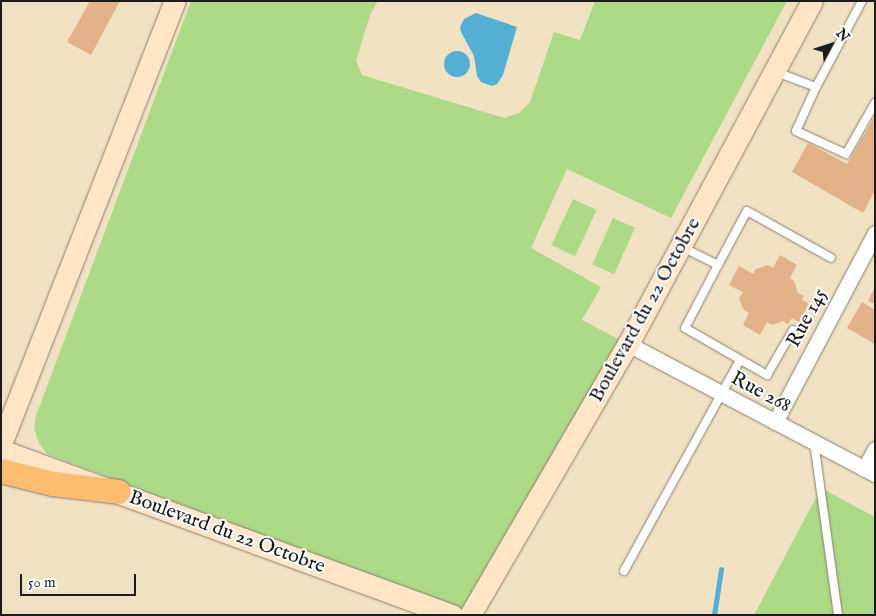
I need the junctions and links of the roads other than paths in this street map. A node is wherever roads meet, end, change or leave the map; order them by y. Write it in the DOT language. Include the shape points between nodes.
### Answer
graph roads {
  1 [pos="175,1"];
  2 [pos="812,1"];
  3 [pos="862,1"];
  4 [pos="774,71"];
  5 [pos="816,87"];
  6 [pos="875,103"];
  7 [pos="875,234"];
  8 [pos="680,246"];
  9 [pos="831,258"];
  10 [pos="718,265"];
  11 [pos="793,330"];
  12 [pos="628,344"];
  13 [pos="740,360"];
  14 [pos="722,394"];
  15 [pos="775,422"];
  16 [pos="814,442"];
  17 [pos="1,444"];
  18 [pos="1,450"];
  19 [pos="875,450"];
  20 [pos="1,471"];
  21 [pos="870,472"];
  22 [pos="119,492"];
  23 [pos="624,571"];
  24 [pos="453,615"];
  25 [pos="470,615"];
  26 [pos="838,615"];
  1 -- 17 [label="street"];
  2 -- 4 [label="street, Boulevard du 22 Octobre"];
  3 -- 5 [label="lane"];
  4 -- 5 [label="lane"];
  4 -- 8 [label="street, Boulevard du 22 Octobre"];
  5 -- 6 [label="lane" via="796,131 846,154"];
  7 -- 15 [label="street, Rue 145"];
  8 -- 10 [label="lane"];
  8 -- 12 [label="street, Boulevard du 22 Octobre"];
  9 -- 10 [label="lane" via="747,211"];
  10 -- 13 [label="lane" via="685,328"];
  11 -- 13 [label="lane" via="767,375"];
  12 -- 14 [label="street, Rue 268"];
  12 -- 25 [label="street, Boulevard du 22 Octobre"];
  13 -- 14 [label="lane"];
  14 -- 15 [label="street, Rue 268"];
  14 -- 23 [label="lane"];
  15 -- 16 [label="street, Rue 268"];
  16 -- 21 [label="street, Rue 268"];
  16 -- 26 [label="lane"];
  18 -- 22 [label="street, Boulevard du 22 Octobre"];
  19 -- 21 [label="street"];
  20 -- 22 [label="main road" via="53,484"];
  22 -- 24 [label="street, Boulevard du 22 Octobre"];
}
